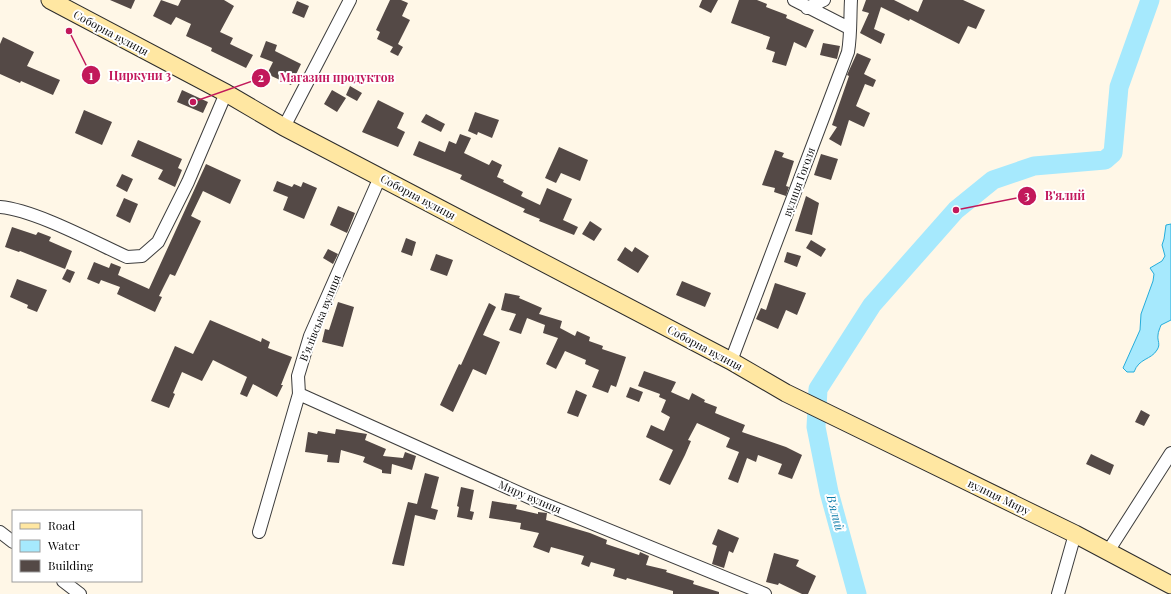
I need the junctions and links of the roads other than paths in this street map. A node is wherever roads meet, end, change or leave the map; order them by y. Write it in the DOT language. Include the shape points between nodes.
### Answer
graph roads {
  1 [pos="50,0"];
  2 [pos="350,0"];
  3 [pos="794,0"];
  4 [pos="824,0"];
  5 [pos="851,0"];
  6 [pos="807,8"];
  7 [pos="849,28"];
  8 [pos="226,93"];
  9 [pos="284,127"];
  10 [pos="380,178"];
  11 [pos="0,207"];
  12 [pos="731,362"];
  13 [pos="299,394"];
  14 [pos="827,412"];
  15 [pos="1171,452"];
  16 [pos="0,532"];
  17 [pos="258,532"];
  18 [pos="1075,534"];
  19 [pos="12,541"];
  20 [pos="1108,553"];
  21 [pos="64,582"];
  22 [pos="1171,585"];
  23 [pos="80,594"];
  24 [pos="765,594"];
  25 [pos="1058,594"];
  1 -- 8 [label="street, Соборна вулиця"];
  2 -- 9 [label="street"];
  3 -- 6 [label="street"];
  4 -- 6 [label="street"];
  5 -- 7 [label="street, вулиця Гоголя"];
  6 -- 7 [label="street"];
  7 -- 12 [label="street, вулиця Гоголя" via="848,52"];
  8 -- 9 [label="street, Соборна вулиця"];
  8 -- 11 [label="street" via="188,182 158,242 142,256 128,257 46,221"];
  9 -- 10 [label="street, Соборна вулиця"];
  10 -- 12 [label="street, Соборна вулиця"];
  10 -- 13 [label="street, В’ялівська вулиця" via="310,336 298,376"];
  12 -- 14 [label="street, Соборна вулиця" via="786,393"];
  13 -- 17 [label="street, В’ялівська вулиця"];
  13 -- 24 [label="street, Миру вулиця" via="535,500"];
  14 -- 18 [label="street, вулиця Миру"];
  15 -- 20 [label="street"];
  16 -- 19 [label="street"];
  18 -- 20 [label="street, вулиця Миру"];
  18 -- 25 [label="street"];
  20 -- 22 [label="street, вулиця Миру"];
  21 -- 23 [label="street"];
}
